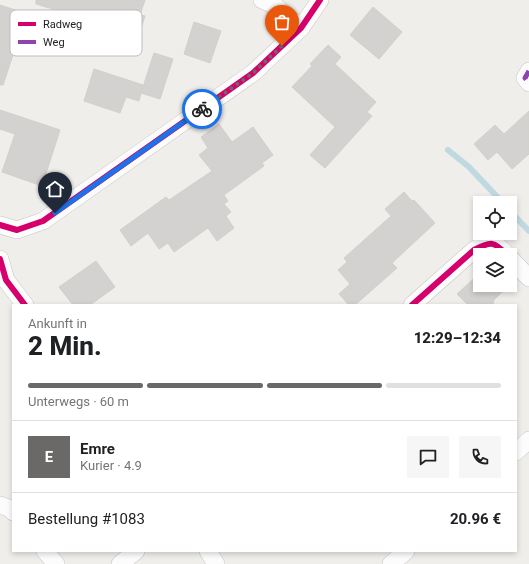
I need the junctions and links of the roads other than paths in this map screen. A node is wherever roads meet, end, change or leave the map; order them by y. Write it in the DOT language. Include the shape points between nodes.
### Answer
graph roads {
  1 [pos="262,0"];
  2 [pos="320,0"];
  3 [pos="301,28"];
  4 [pos="529,71"];
  5 [pos="529,83"];
  6 [pos="0,225"];
  7 [pos="478,248"];
  8 [pos="501,248"];
  9 [pos="473,251"];
  10 [pos="0,259"];
  11 [pos="517,265"];
  12 [pos="529,278"];
  13 [pos="3,279"];
  14 [pos="24,304"];
  15 [pos="413,304"];
  16 [pos="529,440"];
  17 [pos="517,451"];
  18 [pos="0,505"];
  19 [pos="12,510"];
  20 [pos="46,552"];
  21 [pos="135,552"];
  22 [pos="209,552"];
  23 [pos="405,552"];
  24 [pos="56,564"];
  25 [pos="120,564"];
  26 [pos="216,564"];
  27 [pos="391,564"];
  1 -- 3 [label="street" via="274,6"];
  2 -- 3 [label="street"];
  3 -- 6 [label="street" via="253,73 43,221 17,230"];
  4 -- 5 [label="street" via="525,78"];
  7 -- 8 [label="street" via="490,243 498,244"];
  9 -- 15 [label="street"];
  10 -- 13 [label="street"];
  11 -- 12 [label="street"];
  13 -- 14 [label="street"];
  16 -- 17 [label="street"];
  18 -- 19 [label="street"];
  20 -- 24 [label="street"];
  21 -- 25 [label="street"];
  22 -- 26 [label="street"];
  23 -- 27 [label="street"];
}
